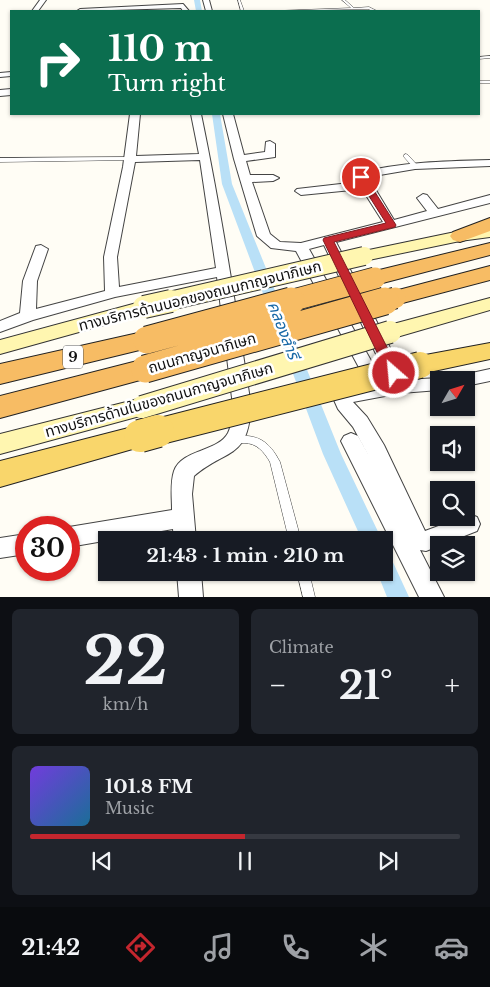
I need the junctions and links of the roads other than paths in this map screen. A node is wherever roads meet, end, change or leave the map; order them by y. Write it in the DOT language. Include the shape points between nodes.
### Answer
graph roads {
  1 [pos="343,0"];
  2 [pos="183,6"];
  3 [pos="353,8"];
  4 [pos="101,10"];
  5 [pos="300,10"];
  6 [pos="373,10"];
  7 [pos="135,115"];
  8 [pos="196,115"];
  9 [pos="228,115"];
  10 [pos="270,144"];
  11 [pos="406,156"];
  12 [pos="205,157"];
  13 [pos="129,159"];
  14 [pos="239,159"];
  15 [pos="0,160"];
  16 [pos="490,163"];
  17 [pos="415,166"];
  18 [pos="273,178"];
  19 [pos="245,179"];
  20 [pos="366,185"];
  21 [pos="301,191"];
  22 [pos="423,198"];
  23 [pos="490,199"];
  24 [pos="435,213"];
  25 [pos="490,224"];
  26 [pos="392,225"];
  27 [pos="490,232"];
  28 [pos="460,236"];
  29 [pos="328,240"];
  30 [pos="301,247"];
  31 [pos="41,249"];
  32 [pos="490,249"];
  33 [pos="222,265"];
  34 [pos="490,273"];
  35 [pos="114,294"];
  36 [pos="490,304"];
  37 [pos="28,316"];
  38 [pos="0,327"];
  39 [pos="0,347"];
  40 [pos="490,351"];
  41 [pos="0,374"];
  42 [pos="490,375"];
  43 [pos="475,378"];
  44 [pos="430,385"];
  45 [pos="401,387"];
  46 [pos="380,391"];
  47 [pos="0,407"];
  48 [pos="235,440"];
  49 [pos="352,441"];
  50 [pos="0,444"];
  51 [pos="0,474"];
  52 [pos="183,518"];
  53 [pos="463,526"];
  54 [pos="184,531"];
  55 [pos="293,531"];
  56 [pos="80,535"];
  57 [pos="15,546"];
  58 [pos="0,548"];
  59 [pos="190,581"];
  60 [pos="305,581"];
  61 [pos="192,597"];
  62 [pos="309,597"];
  63 [pos="432,597"];
  1 -- 3 [label="lane"];
  2 -- 4 [label="street"];
  3 -- 5 [label="lane"];
  3 -- 6 [label="lane"];
  7 -- 13 [label="street"];
  8 -- 12 [label="street"];
  9 -- 14 [label="street"];
  10 -- 14 [label="street" via="271,155"];
  11 -- 17 [label="lane"];
  12 -- 13 [label="street"];
  12 -- 33 [label="street"];
  13 -- 15 [label="lane"];
  13 -- 35 [label="street" via="114,230 110,278"];
  14 -- 19 [label="street"];
  16 -- 17 [label="street"];
  17 -- 20 [label="street" via="364,174 361,177"];
  18 -- 19 [label="street"];
  19 -- 30 [label="street" via="264,236 276,245"];
  20 -- 21 [label="street"];
  20 -- 26 [label="street"];
  22 -- 24 [label="street"];
  23 -- 24 [label="street"];
  24 -- 26 [label="street"];
  25 -- 28 [label="highway"];
  26 -- 29 [label="street"];
  27 -- 28 [label="main road, ทางบริการด้านนอกของถนนกาญจนาภิเษก"];
  28 -- 39 [label="main road, ทางบริการด้านนอกของถนนกาญจนาภิเษก, bridge" via="144,307"];
  29 -- 30 [label="street"];
  29 -- 45 [label="street"];
  30 -- 46 [label="street"];
  31 -- 37 [label="street" via="30,281"];
  32 -- 41 [label="highway, ถนนกาญจนาภิเษก / 9, bridge" via="147,340"];
  33 -- 35 [label="street"];
  33 -- 48 [label="street" via="242,406 242,425"];
  34 -- 47 [label="highway, ถนนกาญจนาภิเษก / 9, bridge"];
  35 -- 37 [label="street"];
  36 -- 50 [label="main road, ทางบริการด้านในของถนนกาญจนาภิเษก, bridge" via="142,407"];
  37 -- 38 [label="street"];
  40 -- 51 [label="main road, bridge" via="420,365"];
  42 -- 43 [label="street"];
  44 -- 45 [label="street"];
  45 -- 46 [label="street"];
  46 -- 53 [label="street" via="343,400 377,451 415,536 426,541"];
  48 -- 52 [label="street" via="224,449 191,464 184,472"];
  48 -- 55 [label="lane" via="248,438 270,453"];
  49 -- 63 [label="street"];
  52 -- 54 [label="street"];
  52 -- 56 [label="street"];
  57 -- 58 [label="street"];
  59 -- 61 [label="street"];
  60 -- 62 [label="lane"];
}
